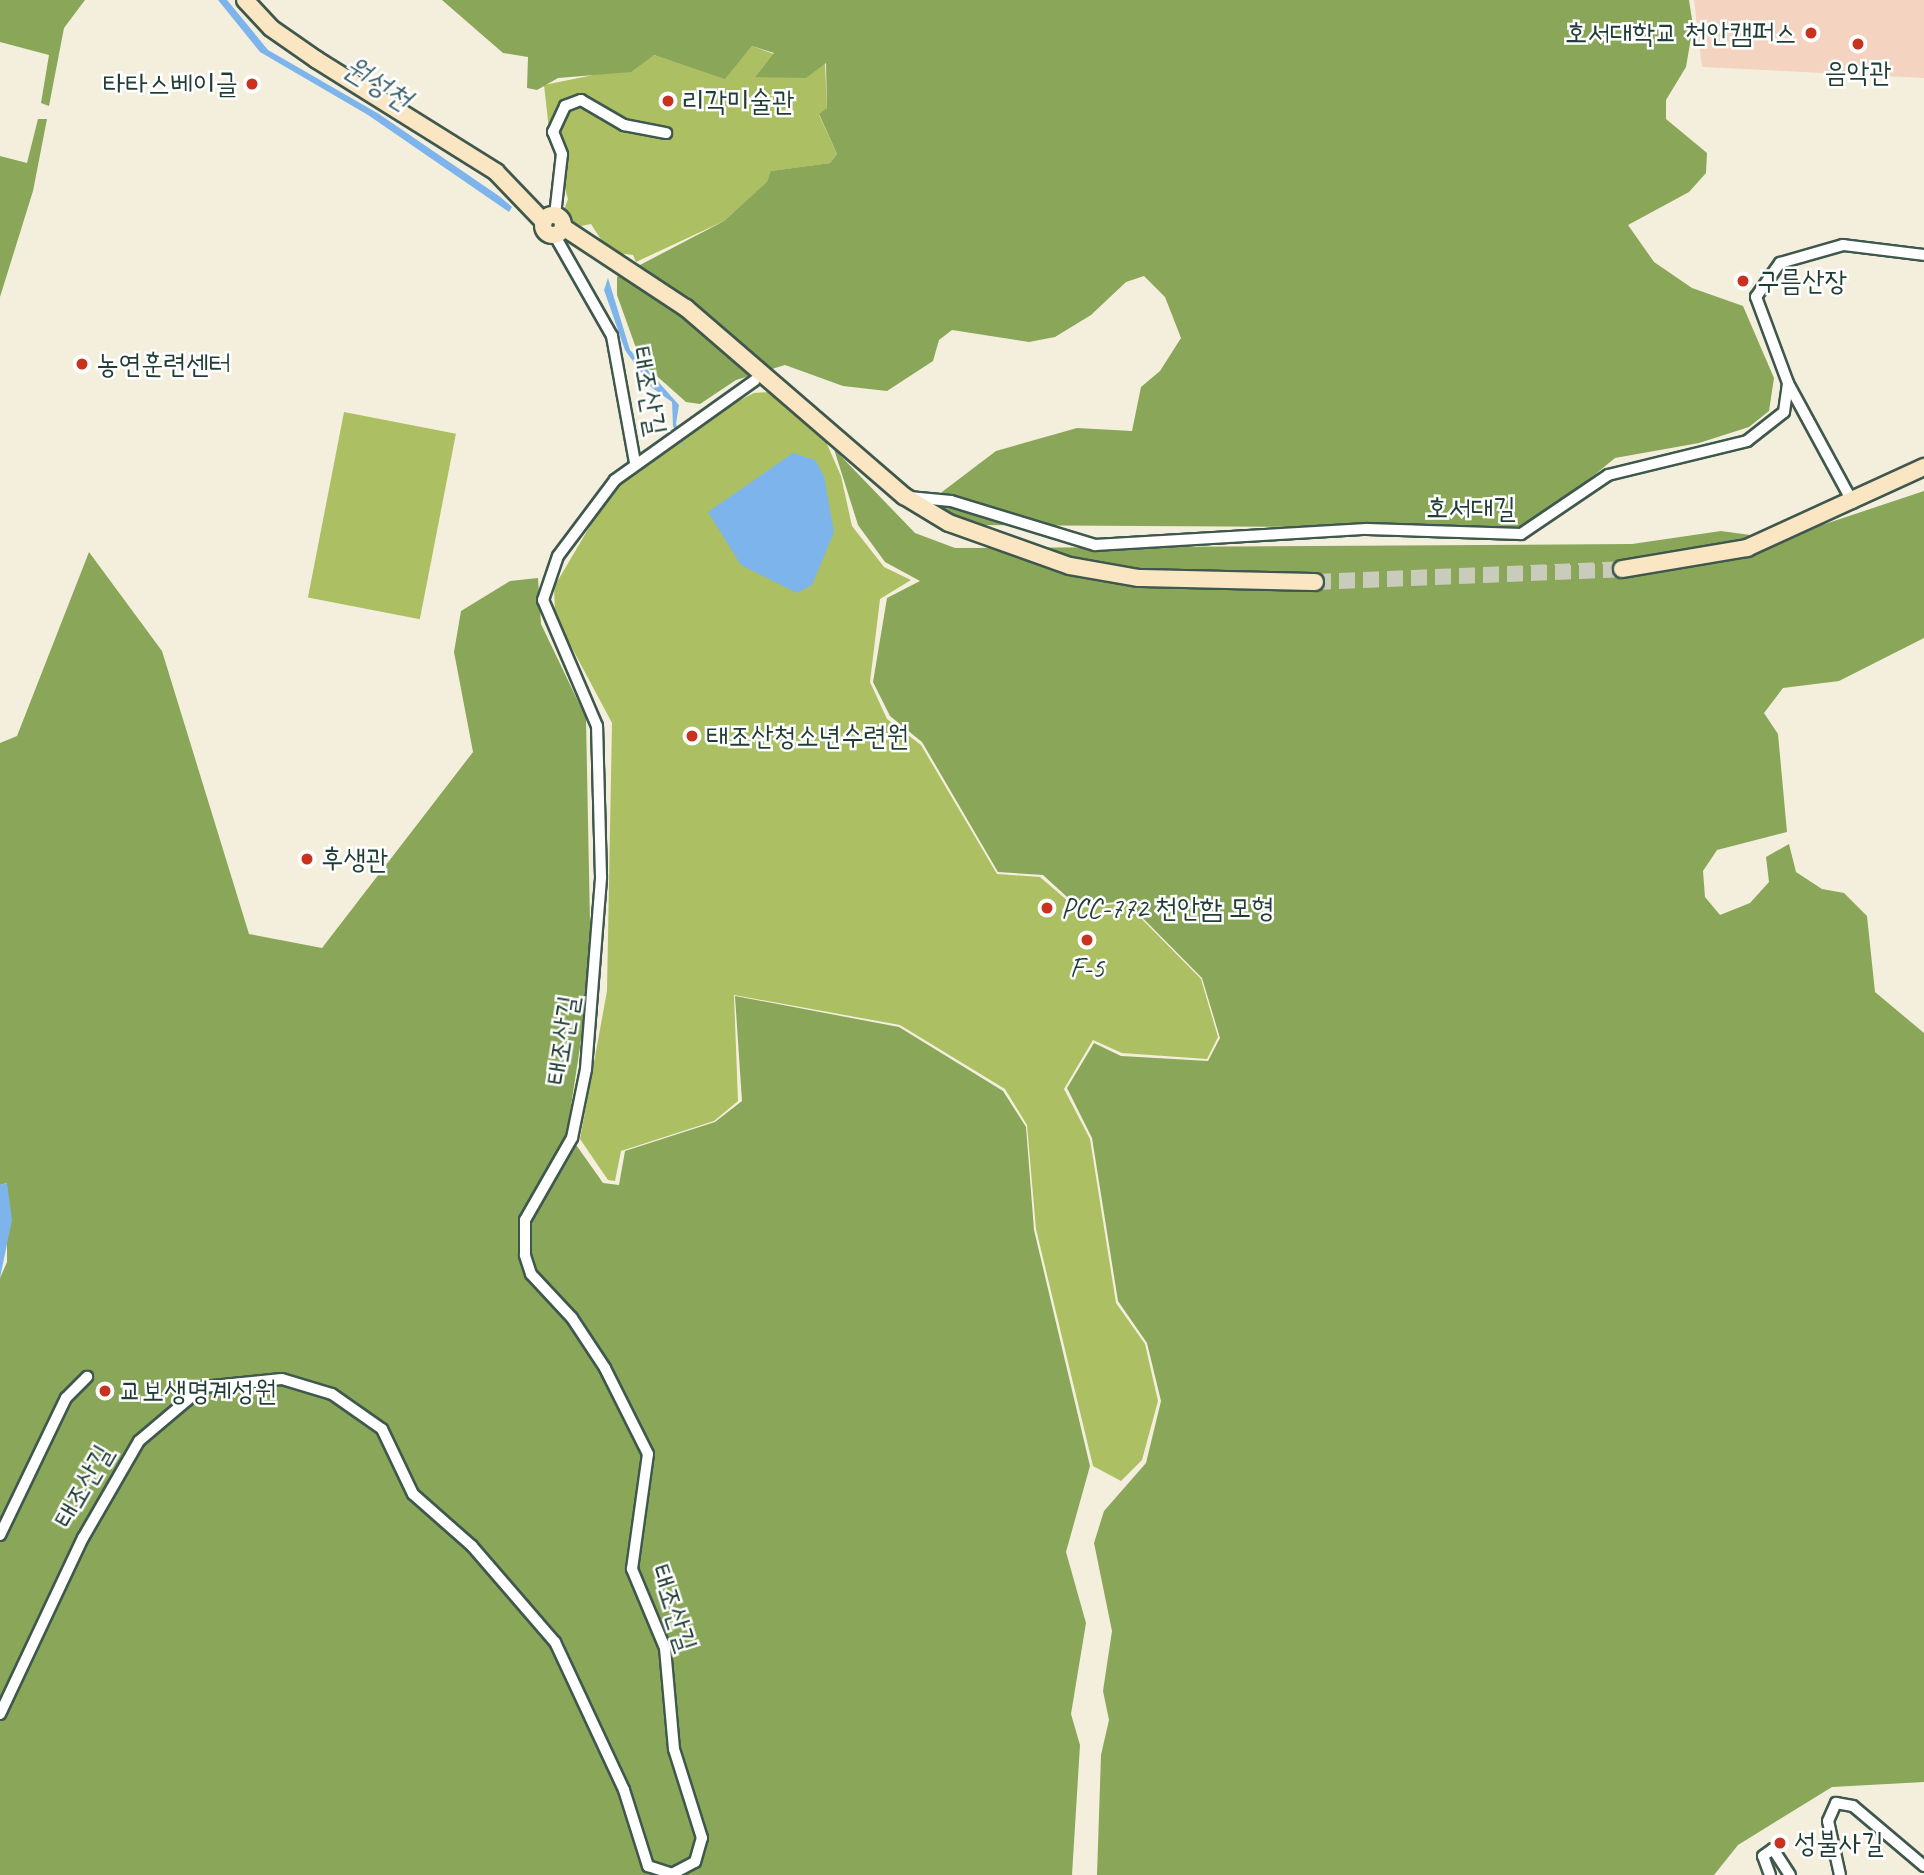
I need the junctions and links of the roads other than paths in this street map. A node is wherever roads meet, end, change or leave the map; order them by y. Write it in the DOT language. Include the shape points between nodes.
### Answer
graph roads {
  1 [pos="245,0"];
  2 [pos="666,133"];
  3 [pos="554,225"];
  4 [pos="1924,255"];
  5 [pos="755,380"];
  6 [pos="1788,383"];
  7 [pos="635,462"];
  8 [pos="1924,467"];
  9 [pos="904,496"];
  10 [pos="1853,503"];
  11 [pos="1622,569"];
  12 [pos="1315,582"];
  13 [pos="87,1377"];
  14 [pos="0,1535"];
  15 [pos="0,1714"];
  16 [pos="1924,1866"];
  17 [pos="1770,1875"];
  18 [pos="1790,1875"];
  19 [pos="1840,1875"];
  1 -- 3 [label="street, 태조산길" via="271,28 317,60 496,172"];
  2 -- 3 [label="street" via="624,125 581,100 565,106 553,132 562,155"];
  3 -- 7 [label="street, 태조산길" via="612,336"];
  3 -- 9 [label="street" via="686,308"];
  4 -- 6 [label="street" via="1818,248 1766,274 1757,308"];
  5 -- 7 [label="street"];
  6 -- 9 [label="street, 호서대길" via="1784,412 1747,441 1632,465 1521,534 1367,529 1095,545 951,501"];
  6 -- 10 [label="street"];
  7 -- 15 [label="street, 태조산길" via="577,527 543,600 597,726 598,978 572,1138 532,1204 523,1237 531,1274 605,1368 648,1454 632,1569 665,1648 674,1749 702,1838 695,1862 672,1874 648,1866 624,1790 555,1642 472,1546 413,1493 382,1429 332,1394 282,1379 203,1387 139,1441 83,1538"];
  8 -- 10 [label="street"];
  9 -- 12 [label="street" via="949,523 1070,566 1139,578"];
  10 -- 11 [label="street" via="1747,548"];
  13 -- 14 [label="street, 태조산길" via="66,1398"];
  16 -- 19 [label="street" via="1853,1806 1836,1803 1828,1821"];
  17 -- 18 [label="street" via="1763,1856 1773,1849"];
}
